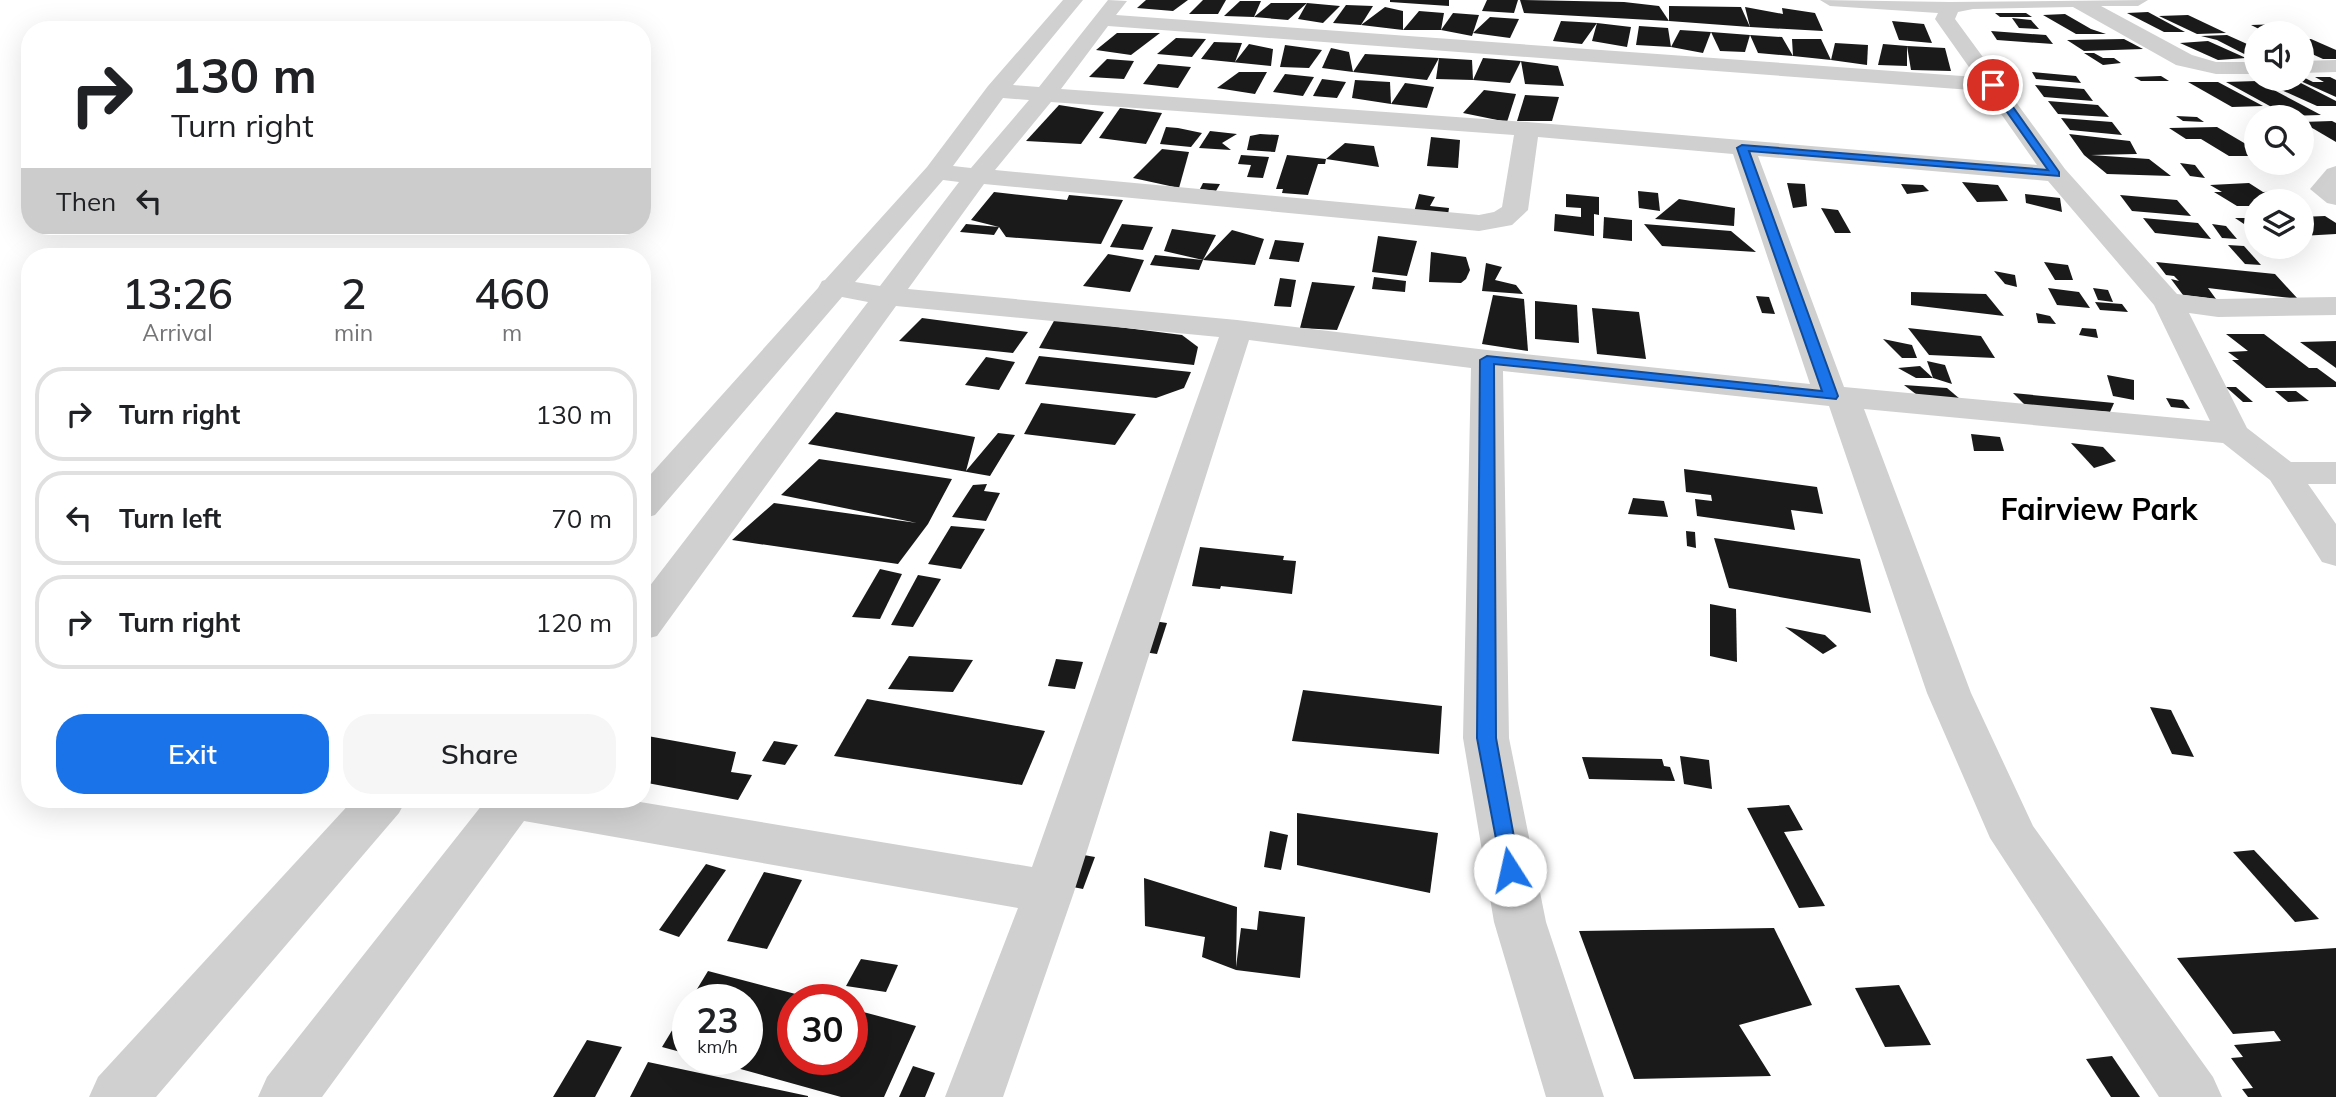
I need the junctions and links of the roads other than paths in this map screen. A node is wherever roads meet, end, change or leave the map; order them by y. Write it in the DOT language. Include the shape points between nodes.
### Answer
graph roads {
  1 [pos="1073,0"];
  2 [pos="1830,0"];
  3 [pos="2138,0"];
  4 [pos="2078,2"];
  5 [pos="1950,8"];
  6 [pos="1110,10"];
  7 [pos="2336,66"];
  8 [pos="2314,67"];
  9 [pos="2244,68"];
  10 [pos="1993,85"];
  11 [pos="996,91"];
  12 [pos="1045,95"];
  13 [pos="1527,129"];
  14 [pos="1742,148"];
  15 [pos="936,172"];
  16 [pos="2336,173"];
  17 [pos="2056,174"];
  18 [pos="977,176"];
  19 [pos="2336,197"];
  20 [pos="832,287"];
  21 [pos="888,296"];
  22 [pos="2168,302"];
  23 [pos="2336,306"];
  24 [pos="1237,329"];
  25 [pos="1487,360"];
  26 [pos="1837,396"];
  27 [pos="2232,434"];
  28 [pos="2283,473"];
  29 [pos="2336,473"];
  30 [pos="651,497"];
  31 [pos="2336,553"];
  32 [pos="651,614"];
  33 [pos="375,808"];
  34 [pos="508,808"];
  35 [pos="561,808"];
  36 [pos="1049,892"];
  37 [pos="118,1097"];
  38 [pos="287,1097"];
  39 [pos="974,1097"];
  40 [pos="1575,1097"];
  41 [pos="2193,1097"];
  1 -- 11 [label="street"];
  2 -- 5 [label="street"];
  3 -- 4 [label="street"];
  4 -- 5 [label="street" via="2005,1"];
  4 -- 9 [label="street" via="2184,60 2216,68"];
  5 -- 10 [label="street" via="1945,19"];
  6 -- 10 [label="street"];
  6 -- 12 [label="street"];
  7 -- 8 [label="street"];
  10 -- 17 [label="street"];
  11 -- 12 [label="street"];
  11 -- 15 [label="street"];
  12 -- 13 [label="street"];
  12 -- 18 [label="street"];
  13 -- 14 [label="street"];
  13 -- 18 [label="street" via="1515,211 1479,223"];
  14 -- 17 [label="street"];
  14 -- 26 [label="street"];
  15 -- 18 [label="street"];
  15 -- 20 [label="street"];
  16 -- 19 [label="street" via="2322,189"];
  17 -- 22 [label="street"];
  18 -- 21 [label="street"];
  20 -- 21 [label="street"];
  20 -- 30 [label="street"];
  21 -- 24 [label="street"];
  21 -- 32 [label="street"];
  22 -- 23 [label="street" via="2218,307"];
  22 -- 27 [label="street"];
  24 -- 25 [label="street"];
  24 -- 36 [label="street"];
  25 -- 26 [label="street"];
  25 -- 40 [label="street" via="1486,738 1520,922"];
  26 -- 27 [label="street"];
  26 -- 41 [label="street" via="1949,693 2014,838"];
  27 -- 28 [label="street"];
  28 -- 29 [label="street"];
  28 -- 31 [label="street"];
  33 -- 37 [label="street"];
  34 -- 38 [label="street"];
  35 -- 36 [label="street"];
  36 -- 39 [label="street"];
}
